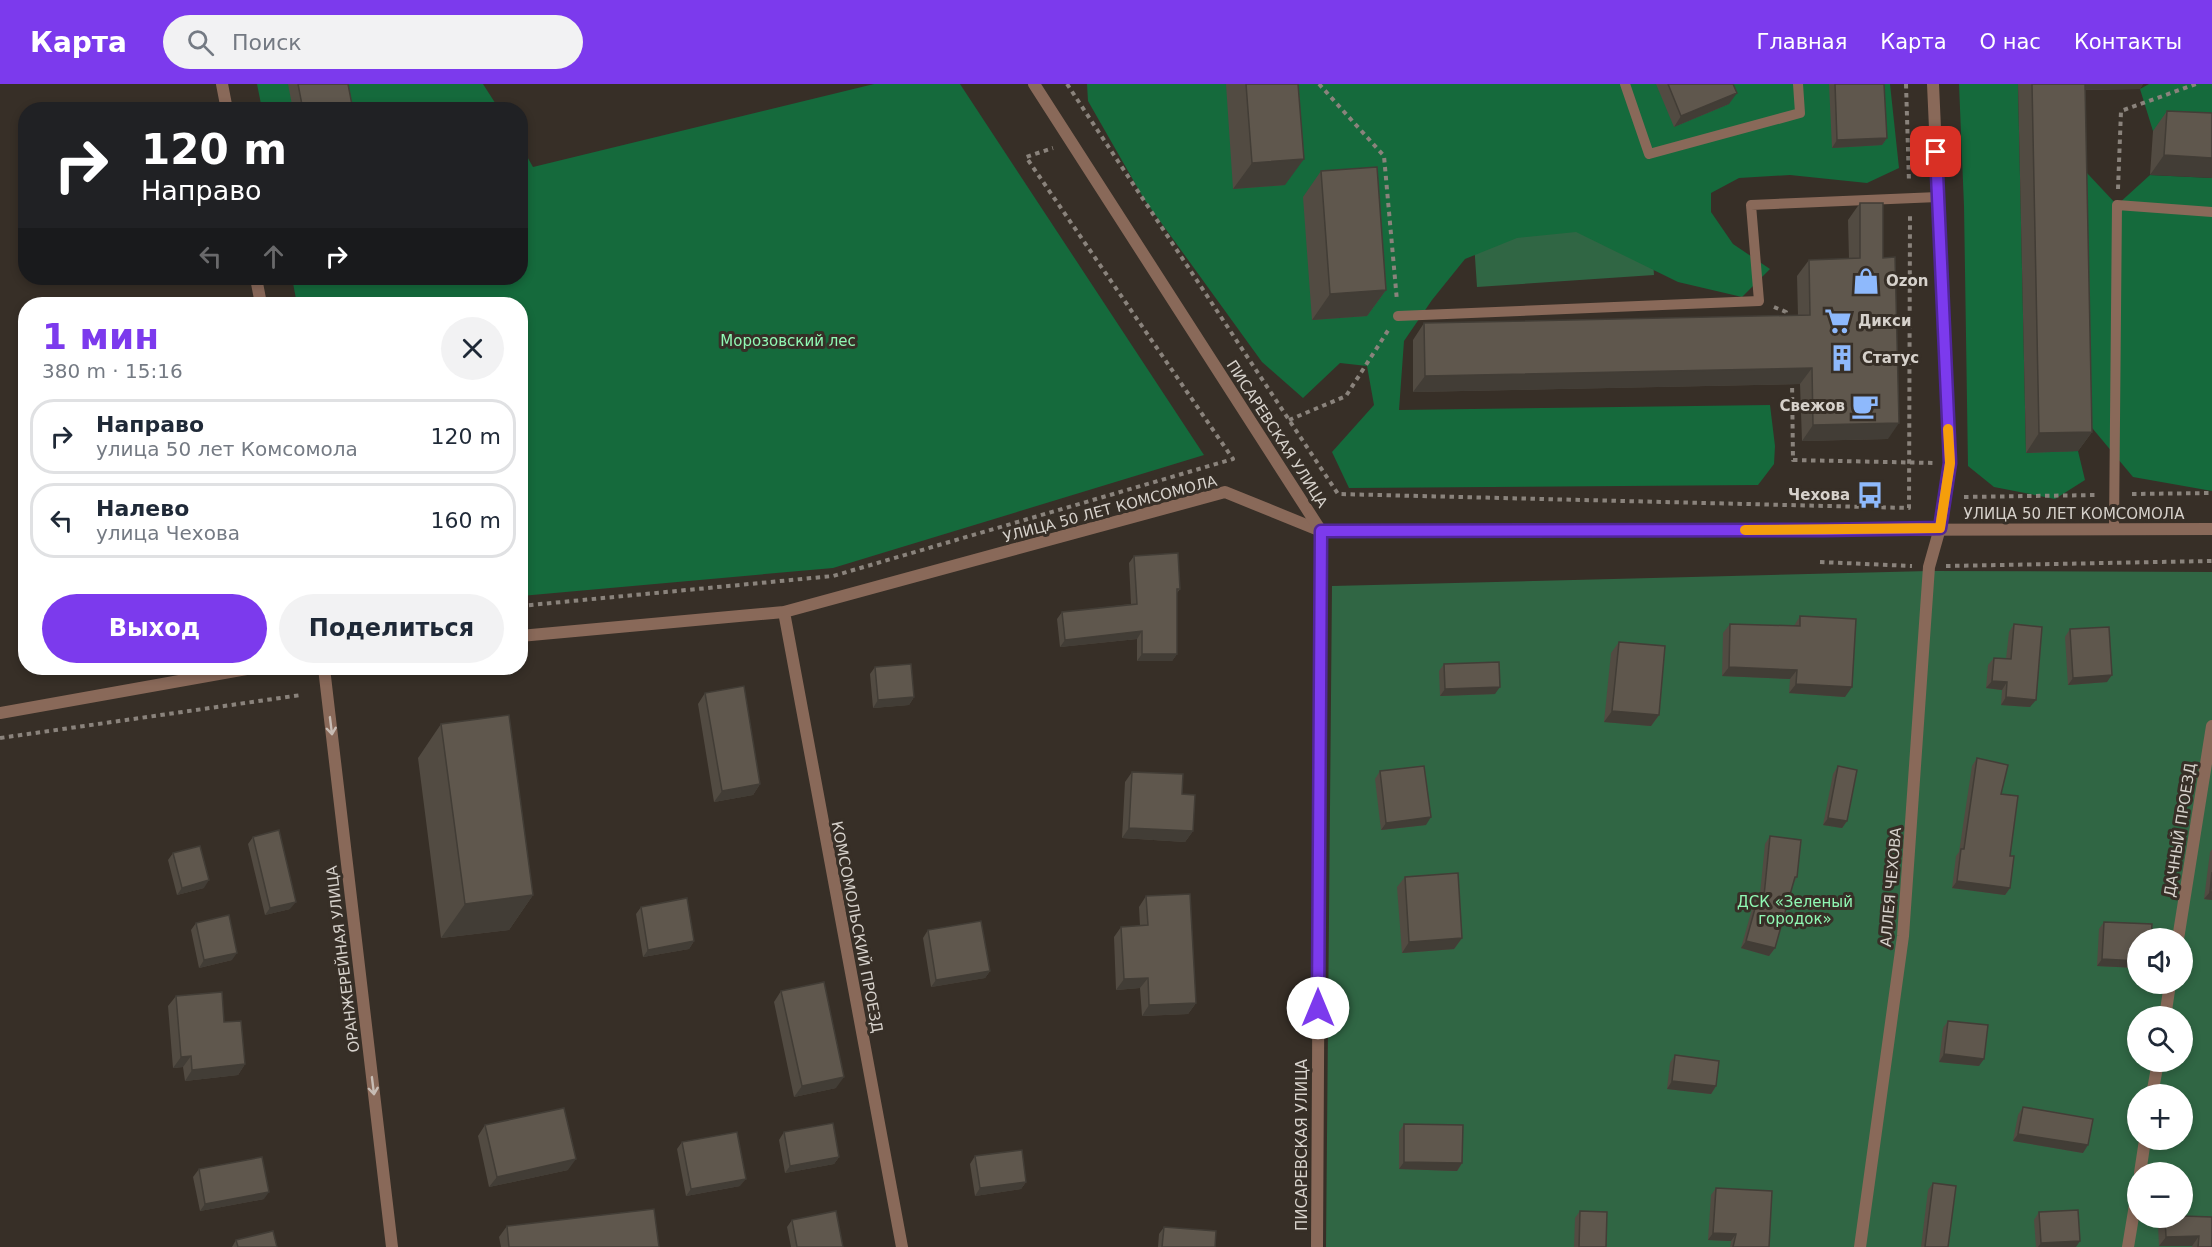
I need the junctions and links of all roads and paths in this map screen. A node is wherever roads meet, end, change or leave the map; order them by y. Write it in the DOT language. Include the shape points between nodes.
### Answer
graph roads {
  1 [pos="222,84"];
  2 [pos="1034,84"];
  3 [pos="1067,84"];
  4 [pos="1319,84"];
  5 [pos="1625,84"];
  6 [pos="1798,84"];
  7 [pos="1906,84"];
  8 [pos="1933,84"];
  9 [pos="2196,84"];
  10 [pos="225,102"];
  11 [pos="1026,157"];
  12 [pos="1938,197"];
  13 [pos="1909,198"];
  14 [pos="2117,205"];
  15 [pos="2212,212"];
  16 [pos="1759,301"];
  17 [pos="1398,316"];
  18 [pos="1788,323"];
  19 [pos="1792,378"];
  20 [pos="1289,420"];
  21 [pos="1910,462"];
  22 [pos="1950,463"];
  23 [pos="2212,493"];
  24 [pos="2114,494"];
  25 [pos="1944,498"];
  26 [pos="1940,528"];
  27 [pos="2114,529"];
  28 [pos="2212,529"];
  29 [pos="1321,531"];
  30 [pos="2212,561"];
  31 [pos="1820,562"];
  32 [pos="1929,567"];
  33 [pos="528,605"];
  34 [pos="784,612"];
  35 [pos="528,635"];
  36 [pos="213,675"];
  37 [pos="325,675"];
  38 [pos="302,694"];
  39 [pos="0,713"];
  40 [pos="2212,726"];
  41 [pos="0,738"];
  42 [pos="2180,928"];
  43 [pos="2131,1228"];
  44 [pos="392,1247"];
  45 [pos="902,1247"];
  46 [pos="1317,1247"];
  47 [pos="1860,1247"];
  48 [pos="2128,1247"];
  1 -- 10 [label="street"];
  2 -- 29 [label="street, ПИСАРЕВСКАЯ УЛИЦА"];
  3 -- 20 [label="path"];
  4 -- 17 [label="path" via="1384,156"];
  5 -- 6 [label="lane" via="1649,154 1800,113"];
  7 -- 13 [label="path"];
  8 -- 12 [label="street, АЛЛЕЯ ЧЕХОВА"];
  9 -- 14 [label="path" via="2121,111"];
  11 -- 33 [label="path" via="1233,459 833,576"];
  12 -- 13 [label="lane"];
  12 -- 22 [label="street, АЛЛЕЯ ЧЕХОВА"];
  13 -- 16 [label="lane" via="1751,205"];
  13 -- 21 [label="path"];
  14 -- 15 [label="lane"];
  14 -- 24 [label="lane"];
  16 -- 17 [label="lane"];
  16 -- 18 [label="path" via="1786,312"];
  17 -- 20 [label="path" via="1346,396"];
  19 -- 21 [label="path" via="1793,460"];
  20 -- 21 [label="path" via="1338,494 1909,508"];
  21 -- 22 [label="path"];
  22 -- 25 [label="street, АЛЛЕЯ ЧЕХОВА"];
  23 -- 24 [label="path"];
  24 -- 25 [label="path"];
  24 -- 27 [label="lane"];
  25 -- 26 [label="street, АЛЛЕЯ ЧЕХОВА"];
  26 -- 27 [label="street, УЛИЦА 50 ЛЕТ КОМСОМОЛА"];
  26 -- 29 [label="street, УЛИЦА 50 ЛЕТ КОМСОМОЛА"];
  26 -- 32 [label="street, АЛЛЕЯ ЧЕХОВА"];
  27 -- 28 [label="street, УЛИЦА 50 ЛЕТ КОМСОМОЛА"];
  29 -- 34 [label="street, УЛИЦА 50 ЛЕТ КОМСОМОЛА" via="1225,492"];
  29 -- 46 [label="street, ПИСАРЕВСКАЯ УЛИЦА"];
  30 -- 32 [label="path"];
  31 -- 32 [label="path"];
  32 -- 47 [label="street, АЛЛЕЯ ЧЕХОВА" via="1904,936"];
  34 -- 35 [label="street, УЛИЦА 50 ЛЕТ КОМСОМОЛА"];
  34 -- 45 [label="street, КОМСОМОЛЬСКИЙ ПРОЕЗД"];
  36 -- 39 [label="street"];
  37 -- 44 [label="street, ОРАНЖЕРЕЙНАЯ УЛИЦА, one-way"];
  38 -- 41 [label="path"];
  40 -- 42 [label="street, ДАЧНЫЙ ПРОЕЗД"];
  43 -- 48 [label="street"];
}
